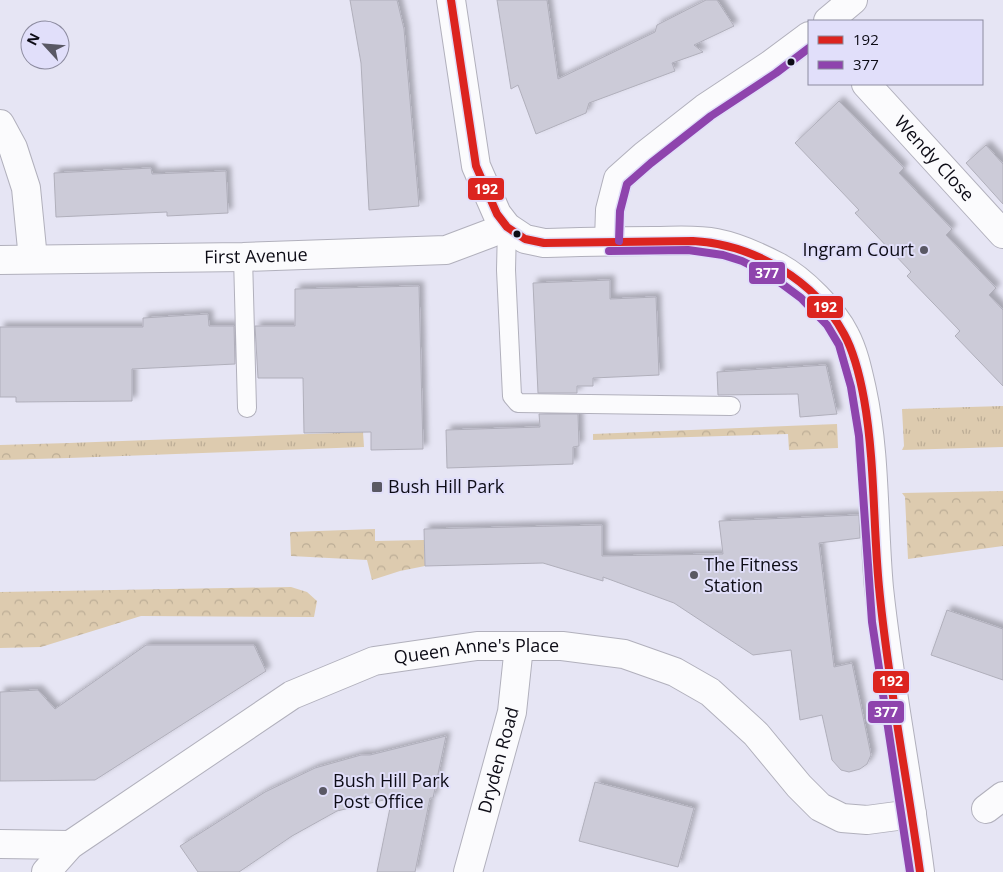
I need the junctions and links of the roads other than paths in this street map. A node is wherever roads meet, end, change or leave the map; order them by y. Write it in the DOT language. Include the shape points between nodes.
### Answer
graph roads {
  1 [pos="451,0"];
  2 [pos="853,0"];
  3 [pos="829,20"];
  4 [pos="808,37"];
  5 [pos="867,85"];
  6 [pos="0,124"];
  7 [pos="507,227"];
  8 [pos="1003,234"];
  9 [pos="609,241"];
  10 [pos="243,257"];
  11 [pos="33,259"];
  12 [pos="0,260"];
  13 [pos="731,406"];
  14 [pos="247,408"];
  15 [pos="519,646"];
  16 [pos="912,814"];
  17 [pos="0,844"];
  18 [pos="70,845"];
  19 [pos="46,872"];
  20 [pos="468,872"];
  21 [pos="920,872"];
  1 -- 7 [label="street" via="476,166 496,214"];
  2 -- 3 [label="street"];
  4 -- 9 [label="street" via="705,108 618,179 610,210"];
  5 -- 8 [label="street, Wendy Close"];
  6 -- 11 [label="street" via="14,148 26,188"];
  7 -- 9 [label="street" via="525,239 544,243"];
  7 -- 10 [label="street, First Avenue" via="446,250"];
  7 -- 13 [label="lane" via="512,396 518,403"];
  9 -- 16 [label="street" via="716,243 748,253 779,268 806,288 845,335 857,367 865,407 879,586"];
  10 -- 11 [label="street, First Avenue"];
  10 -- 14 [label="lane"];
  11 -- 12 [label="street, First Avenue"];
  15 -- 16 [label="street, Queen Anne's Place" via="562,646 624,654 675,672 710,692 749,728 820,807 842,818 867,820"];
  15 -- 18 [label="street, Queen Anne's Place" via="477,646 374,661 292,695"];
  15 -- 20 [label="street, Dryden Road" via="512,712"];
  16 -- 21 [label="street"];
  17 -- 18 [label="street"];
  18 -- 19 [label="street, Queen Anne's Place"];
}
